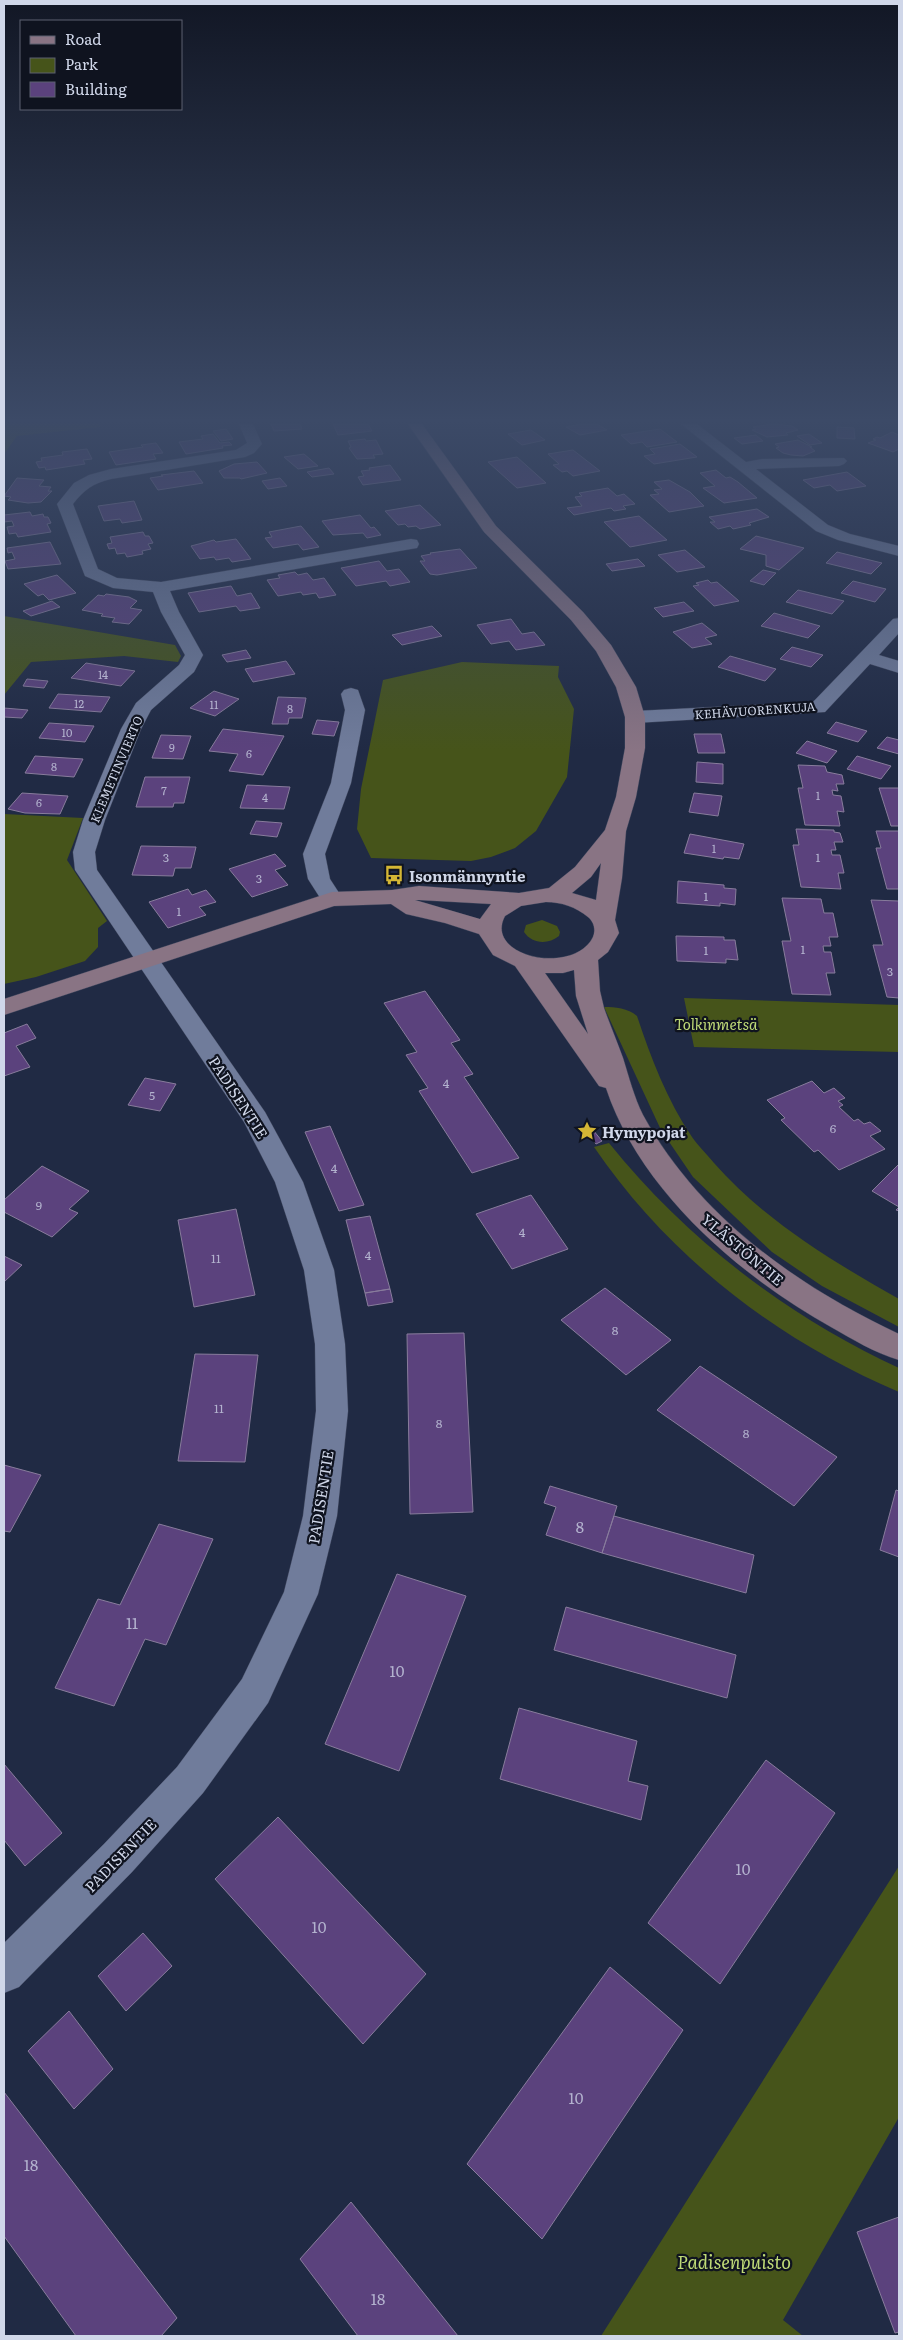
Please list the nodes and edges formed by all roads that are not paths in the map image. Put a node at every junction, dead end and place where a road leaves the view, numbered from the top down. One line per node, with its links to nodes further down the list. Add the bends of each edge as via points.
1 (76, 533): 6 (street, via 91,572 113,582)
2 (493, 533): 11 (main road, via 577,616 604,649 626,687)
3 (835, 533): 5 (street)
4 (411, 544): 6 (street)
5 (899, 551)
6 (161, 587): 20 (street, KLEMETINVIERTO, via 162,596 194,655 187,668 143,707 131,729 84,852 86,870)
7 (899, 623): 8 (street, KEHÄVUORENKUJA)
8 (868, 657): 9 (street); 11 (street, KEHÄVUORENKUJA, via 818,708)
9 (899, 667)
10 (351, 694): 15 (street, via 355,710 341,783 314,854 319,879)
11 (635, 717): 12 (main road, via 636,748)
12 (616, 831): 13 (main road, via 583,872); 17 (main road)
13 (554, 895): 16 (main road); 17 (main road, via 583,902)
14 (392, 897): 15 (main road); 16 (main road, via 419,893); 18 (main road, via 414,908)
15 (332, 899): 20 (main road)
16 (517, 899): 18 (main road, via 495,914)
17 (604, 920): 19 (main road, via 606,940)
18 (490, 930): 21 (main road, via 498,948)
19 (586, 959): 21 (main road, via 558,966); 23 (main road, YLÄSTÖNTIE, via 590,999)
20 (148, 960): 22 (main road); 25 (street, PADISENTIE, via 256,1119 289,1182 318,1270 330,1344 332,1411 320,1516 301,1594 255,1691 190,1780 118,1858)
21 (524, 962): 23 (main road, YLÄSTÖNTIE)
22 (4, 1007)
23 (626, 1105): 24 (main road, YLÄSTÖNTIE, via 690,1203 733,1244 795,1293 866,1334)
24 (899, 1348)
25 (4, 1972)

